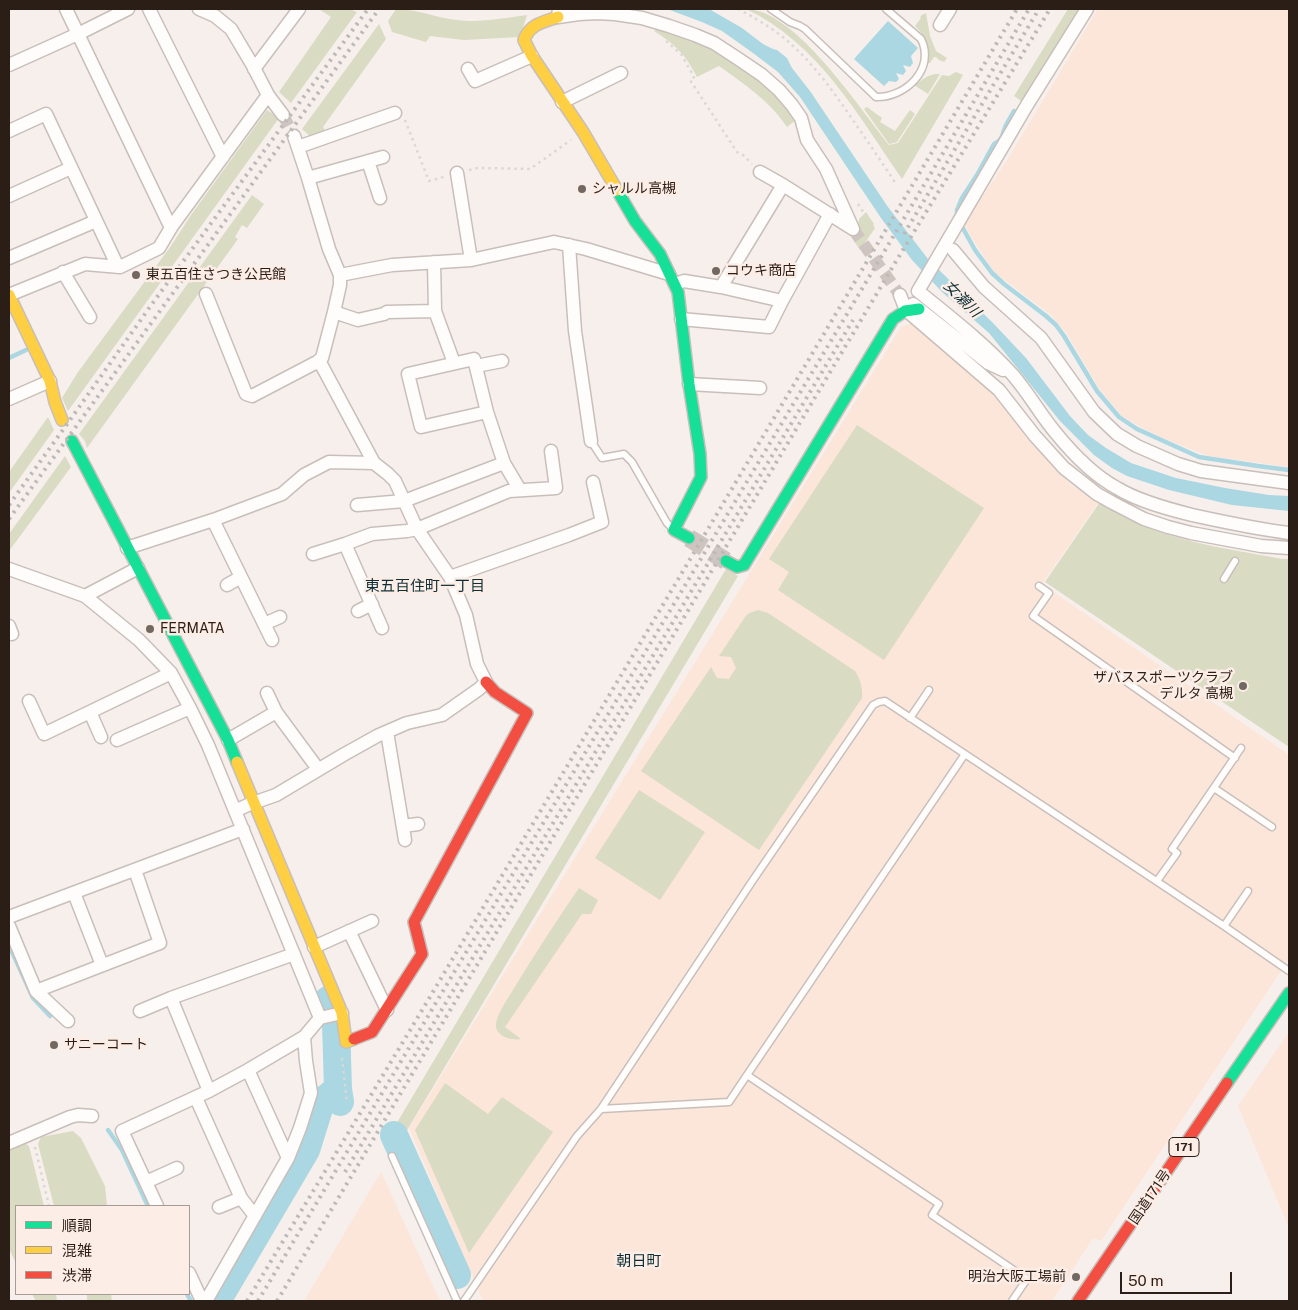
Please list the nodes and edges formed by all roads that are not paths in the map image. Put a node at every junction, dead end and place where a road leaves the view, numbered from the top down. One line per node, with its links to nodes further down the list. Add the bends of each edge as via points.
1 (66, 9): 12 (street)
2 (128, 9): 12 (street)
3 (149, 9): 23 (street)
4 (199, 9): 15 (street, via 215,16 231,29)
5 (299, 9): 15 (street)
6 (771, 9): 7 (lane, via 805,29 876,96 882,97 902,91 912,83 924,59 921,40)
7 (886, 9)
8 (950, 9): 11 (street)
9 (1087, 9): 59 (street, via 918,291 993,354)
10 (559, 12): 13 (main road, via 526,32 524,40); 33 (street, via 615,14 669,26 714,43 762,75 800,118 807,140 826,170 853,229)
11 (940, 25)
12 (78, 34): 14 (street); 35 (street)
13 (532, 56): 16 (street, via 475,81); 19 (main road)
14 (9, 65)
15 (254, 69): 18 (street)
16 (468, 69)
17 (621, 73): 19 (street)
18 (268, 95): 21 (street); 23 (street)
19 (562, 102): 44 (main road, via 635,221 660,254)
20 (395, 113): 29 (street, via 296,141)
21 (283, 115)
22 (9, 131): 26 (street, via 46,114)
23 (223, 157): 35 (street)
24 (383, 157): 25 (street)
25 (368, 161): 29 (street); 32 (street)
26 (71, 168): 31 (street); 34 (street)
27 (760, 172): 30 (street)
28 (457, 173): 39 (street)
29 (308, 178): 43 (street)
30 (782, 184): 33 (street); 45 (street)
31 (9, 196)
32 (380, 198)
33 (830, 214): 48 (street)
34 (96, 221): 38 (street); 41 (street)
35 (171, 228): 41 (street, via 159,248)
36 (569, 245): 39 (street, via 554,242); 44 (street); 67 (street, via 575,331)
37 (953, 250): 72 (street, via 984,287 1041,338 1094,412 1117,434 1143,449 1201,471)
38 (9, 258)
39 (471, 260): 40 (street)
40 (434, 262): 43 (street, via 392,265); 50 (street)
41 (118, 267): 42 (street, via 84,264)
42 (63, 272): 47 (street); 53 (street)
43 (340, 275): 51 (street)
44 (672, 279): 45 (street); 54 (main road, via 678,292)
45 (721, 287): 48 (street)
46 (206, 294): 56 (street, via 246,394 252,396)
47 (9, 295): 52 (main road)
48 (782, 301): 54 (street, via 769,327)
49 (913, 309): 59 (street); 83 (street, via 998,390 1064,468 1097,494 1144,519 1168,527 1261,546); 85 (main road, via 901,312 893,319 744,565 740,567)
50 (435, 311): 51 (street, via 388,312 358,320); 57 (street)
51 (334, 312): 56 (street, via 322,358)
52 (13, 315): 60 (main road)
53 (90, 317)
54 (681, 318): 61 (main road)
55 (502, 361): 58 (street)
56 (317, 362): 69 (street)
57 (454, 363): 58 (street, via 474,359); 64 (street, via 408,374 421,427)
58 (476, 366): 64 (street)
59 (1013, 376): 79 (street, via 1078,458 1117,488 1162,507)
60 (50, 381): 63 (street); 65 (main road)
61 (688, 384): 62 (street); 78 (main road, via 700,454 700,477)
62 (760, 388)
63 (9, 399)
64 (487, 412): 70 (street)
65 (62, 420)
66 (72, 441): 82 (main road)
67 (591, 441): 78 (lane, via 602,458 624,454 632,462)
68 (551, 451): 73 (street, via 556,488)
69 (374, 463): 74 (street, via 392,477); 76 (street, via 329,462 304,475 282,494)
70 (504, 463): 73 (street); 74 (street)
71 (593, 482): 89 (street, via 602,522)
72 (1289, 484)
73 (520, 490): 77 (street, via 509,491)
74 (404, 500): 75 (street); 77 (street)
75 (357, 504)
76 (213, 520): 82 (street); 90 (street)
77 (417, 528): 81 (street, via 372,534); 89 (street)
78 (674, 530): 80 (main road)
79 (1289, 533)
80 (689, 538)
81 (345, 544): 84 (street); 95 (street)
82 (127, 548): 87 (main road)
83 (1289, 548)
84 (313, 554)
85 (726, 561)
86 (1235, 561): 91 (lane)
87 (138, 568): 94 (street); 102 (main road)
88 (9, 569): 94 (street)
89 (450, 577): 103 (street, via 466,615 477,664)
90 (241, 578): 92 (street); 98 (street)
91 (1224, 578)
92 (227, 584)
93 (1039, 586): 117 (lane, via 1049,593 1033,616)
94 (85, 596): 101 (street, via 139,640)
95 (372, 604): 96 (street); 99 (street)
96 (358, 610)
97 (280, 617): 98 (street)
98 (264, 624): 100 (street)
99 (382, 628)
100 (272, 640)
101 (170, 674): 102 (street); 108 (street)
102 (188, 681): 107 (street); 114 (main road)
103 (486, 682): 111 (street, via 442,715); 145 (main road, via 527,713 414,922 422,954)
104 (929, 690): 110 (lane)
105 (267, 693): 109 (street)
106 (29, 701): 108 (street, via 44,734)
107 (190, 708): 113 (street); 121 (street)
108 (90, 712): 112 (street)
109 (276, 712): 114 (street); 118 (street)
110 (910, 718): 116 (lane); 154 (lane, via 885,701 873,705)
111 (387, 732): 118 (street); 125 (street)
112 (101, 737)
113 (117, 740)
114 (228, 740): 120 (main road)
115 (1241, 748): 117 (lane)
116 (965, 754): 129 (lane); 151 (lane)
117 (1235, 758): 119 (lane)
118 (318, 769): 120 (street, via 276,795)
119 (1214, 788): 126 (lane); 129 (lane, via 1172,849 1177,852)
120 (253, 803): 121 (street); 122 (main road)
121 (235, 811): 124 (street)
122 (259, 816): 124 (street); 132 (main road)
123 (418, 824): 125 (street)
124 (241, 826): 128 (street); 135 (street)
125 (403, 826): 127 (street)
126 (1272, 827)
127 (405, 840)
128 (135, 870): 131 (street); 140 (street, via 160,943)
129 (1157, 881): 137 (lane)
130 (1248, 891): 137 (lane)
131 (74, 893): 133 (street); 140 (street)
132 (290, 903): 135 (street); 139 (main road)
133 (9, 917)
134 (372, 921): 138 (street)
135 (280, 922): 139 (street)
136 (9, 926): 142 (street)
137 (1224, 926): 141 (lane)
138 (349, 931): 139 (street); 145 (street)
139 (304, 949): 144 (street); 147 (street); 147 (main road)
140 (102, 965): 142 (street)
141 (1289, 971)
142 (36, 991): 148 (street)
143 (1289, 993): 170 (main road, 国道171号 / 171)
144 (171, 998): 146 (street); 152 (street)
145 (386, 1010): 147 (main road, via 372,1032 346,1042)
146 (140, 1011)
147 (332, 1015): 149 (street)
148 (68, 1021)
149 (304, 1037): 150 (street); 158 (street, via 310,1093)
150 (248, 1070): 152 (street); 158 (street)
151 (747, 1076): 154 (lane, via 729,1102); 169 (lane, via 939,1204 932,1215 1027,1279)
152 (209, 1091): 153 (street)
153 (196, 1098): 160 (street, via 122,1131); 161 (street)
154 (601, 1109): 168 (lane, via 577,1136)
155 (92, 1116): 156 (street, via 70,1117)
156 (9, 1143)
157 (392, 1156): 167 (lane)
158 (288, 1158): 164 (street)
159 (177, 1168): 160 (street)
160 (146, 1182): 162 (street)
161 (241, 1198): 163 (street); 164 (street)
162 (157, 1205)
163 (219, 1207)
164 (255, 1216): 166 (street)
165 (190, 1275): 166 (street)
166 (204, 1301)
167 (457, 1301)
168 (464, 1301)
169 (1012, 1301)
170 (1078, 1301)

